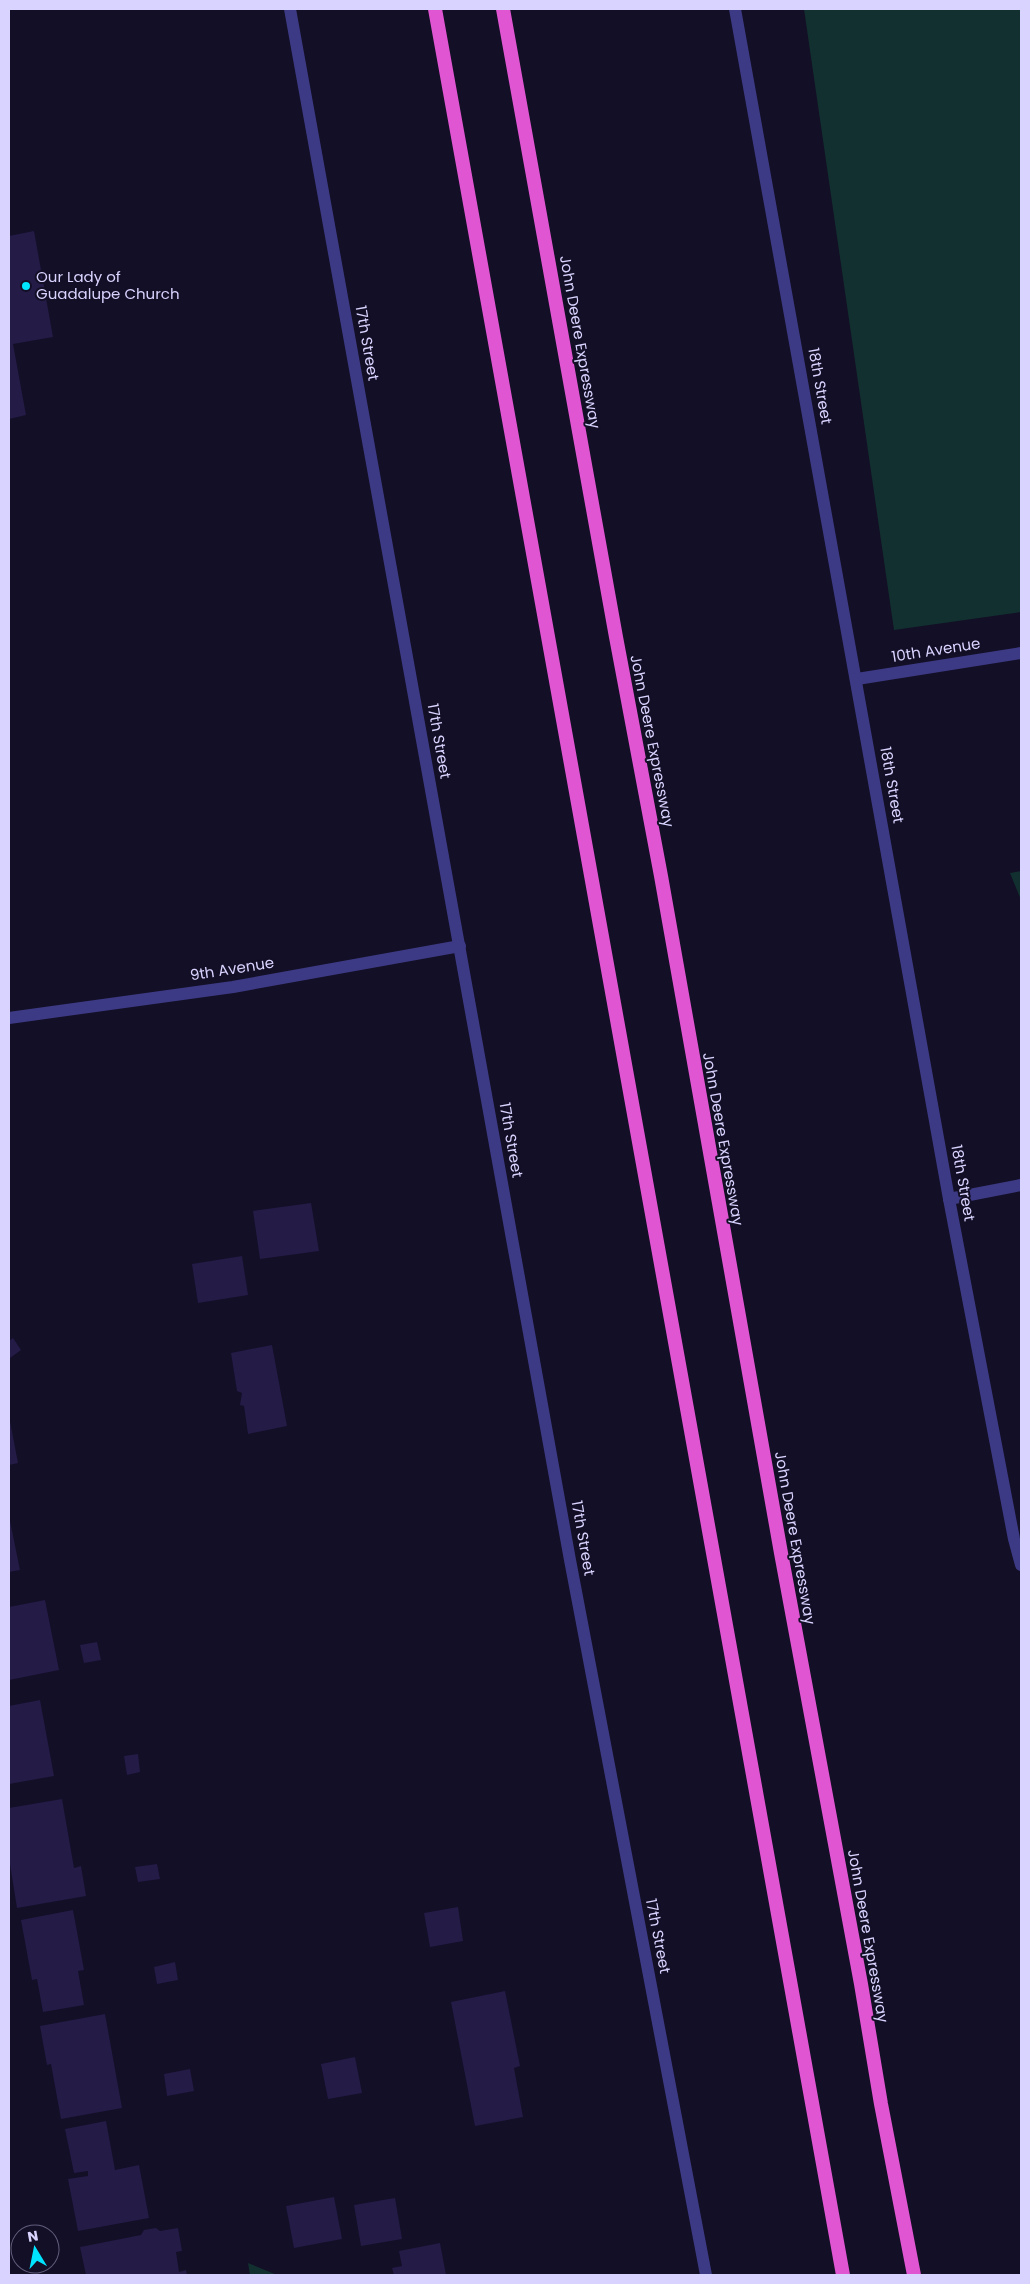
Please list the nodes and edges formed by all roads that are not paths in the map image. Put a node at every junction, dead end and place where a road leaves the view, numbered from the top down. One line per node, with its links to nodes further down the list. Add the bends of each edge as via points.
1 (290, 9): 7 (street, 17th Street)
2 (435, 9): 13 (highway)
3 (503, 9): 14 (highway, John Deere Expressway)
4 (735, 9): 6 (street, 18th Street)
5 (1021, 653): 6 (street, 10th Avenue)
6 (857, 679): 10 (street, 18th Street)
7 (460, 946): 8 (street, 9th Avenue, via 233,987); 12 (street, 17th Street, via 570,1560)
8 (9, 1018)
9 (1021, 1185): 10 (street)
10 (949, 1199): 11 (street, 18th Street)
11 (1021, 1565)
12 (706, 2275)
13 (843, 2275)
14 (914, 2275)

